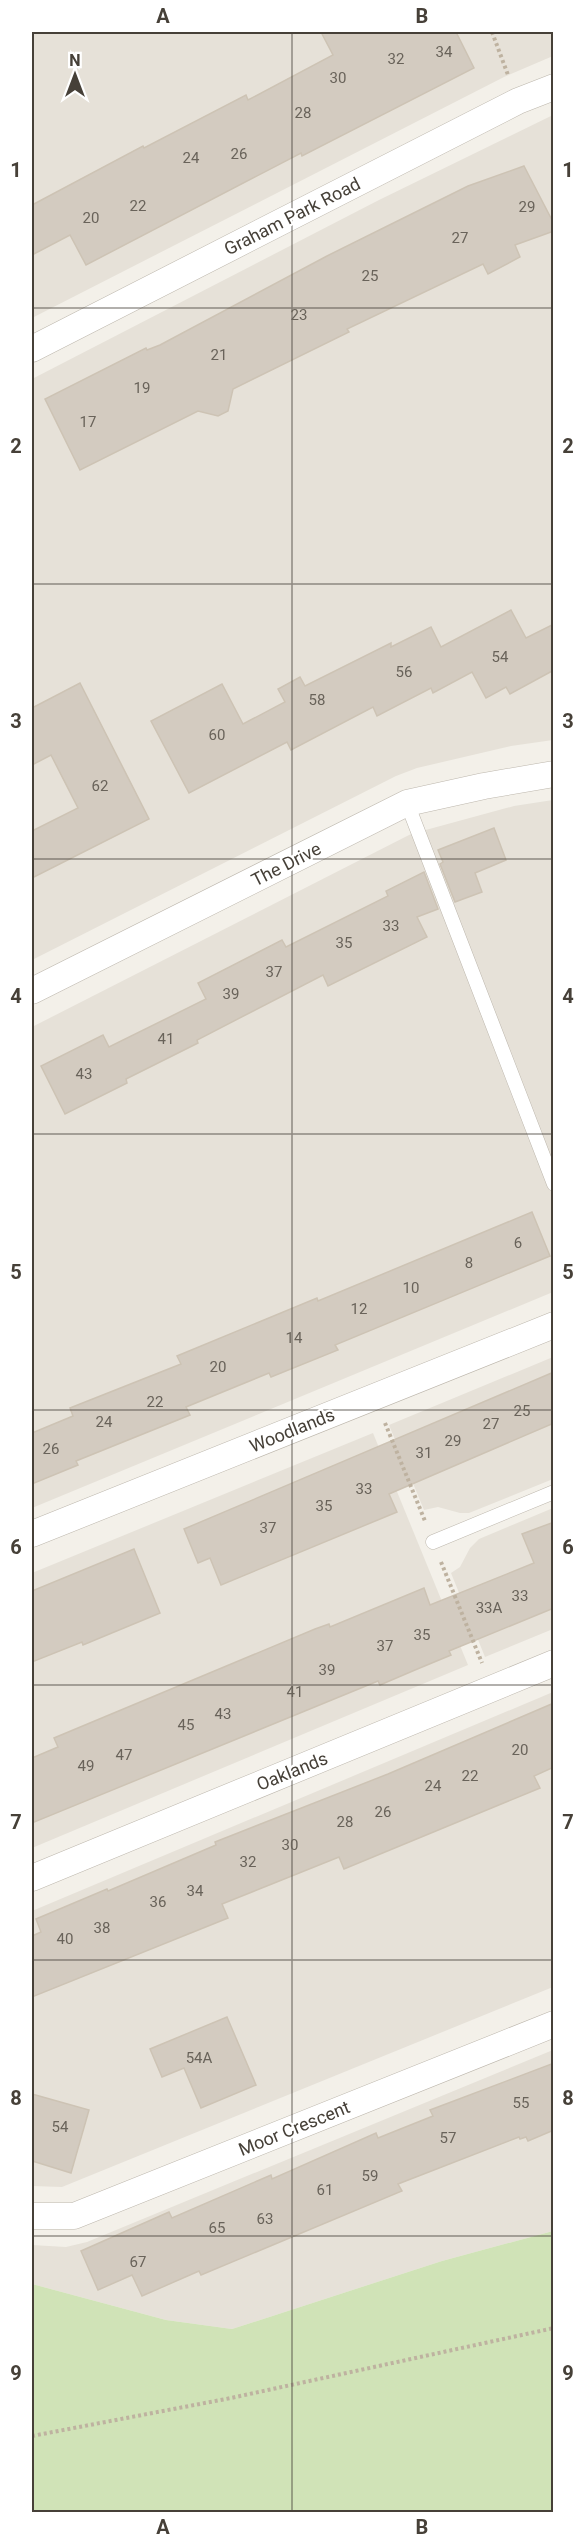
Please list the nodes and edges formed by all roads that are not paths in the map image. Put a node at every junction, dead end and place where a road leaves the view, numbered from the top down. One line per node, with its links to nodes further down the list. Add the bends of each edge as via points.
1 (554, 87): 2 (street, Graham Park Road, via 518,101)
2 (32, 349)
3 (554, 774): 4 (street, The Drive)
4 (407, 803): 5 (street, The Drive); 6 (lane)
5 (32, 992)
6 (554, 1184)
7 (554, 1325): 9 (street, Woodlands)
8 (554, 1492): 10 (lane)
9 (32, 1534)
10 (433, 1542)
11 (554, 1663): 12 (street, Oaklands)
12 (32, 1878)
13 (554, 2024): 14 (street, Moor Crescent, via 74,2216)
14 (32, 2216)

